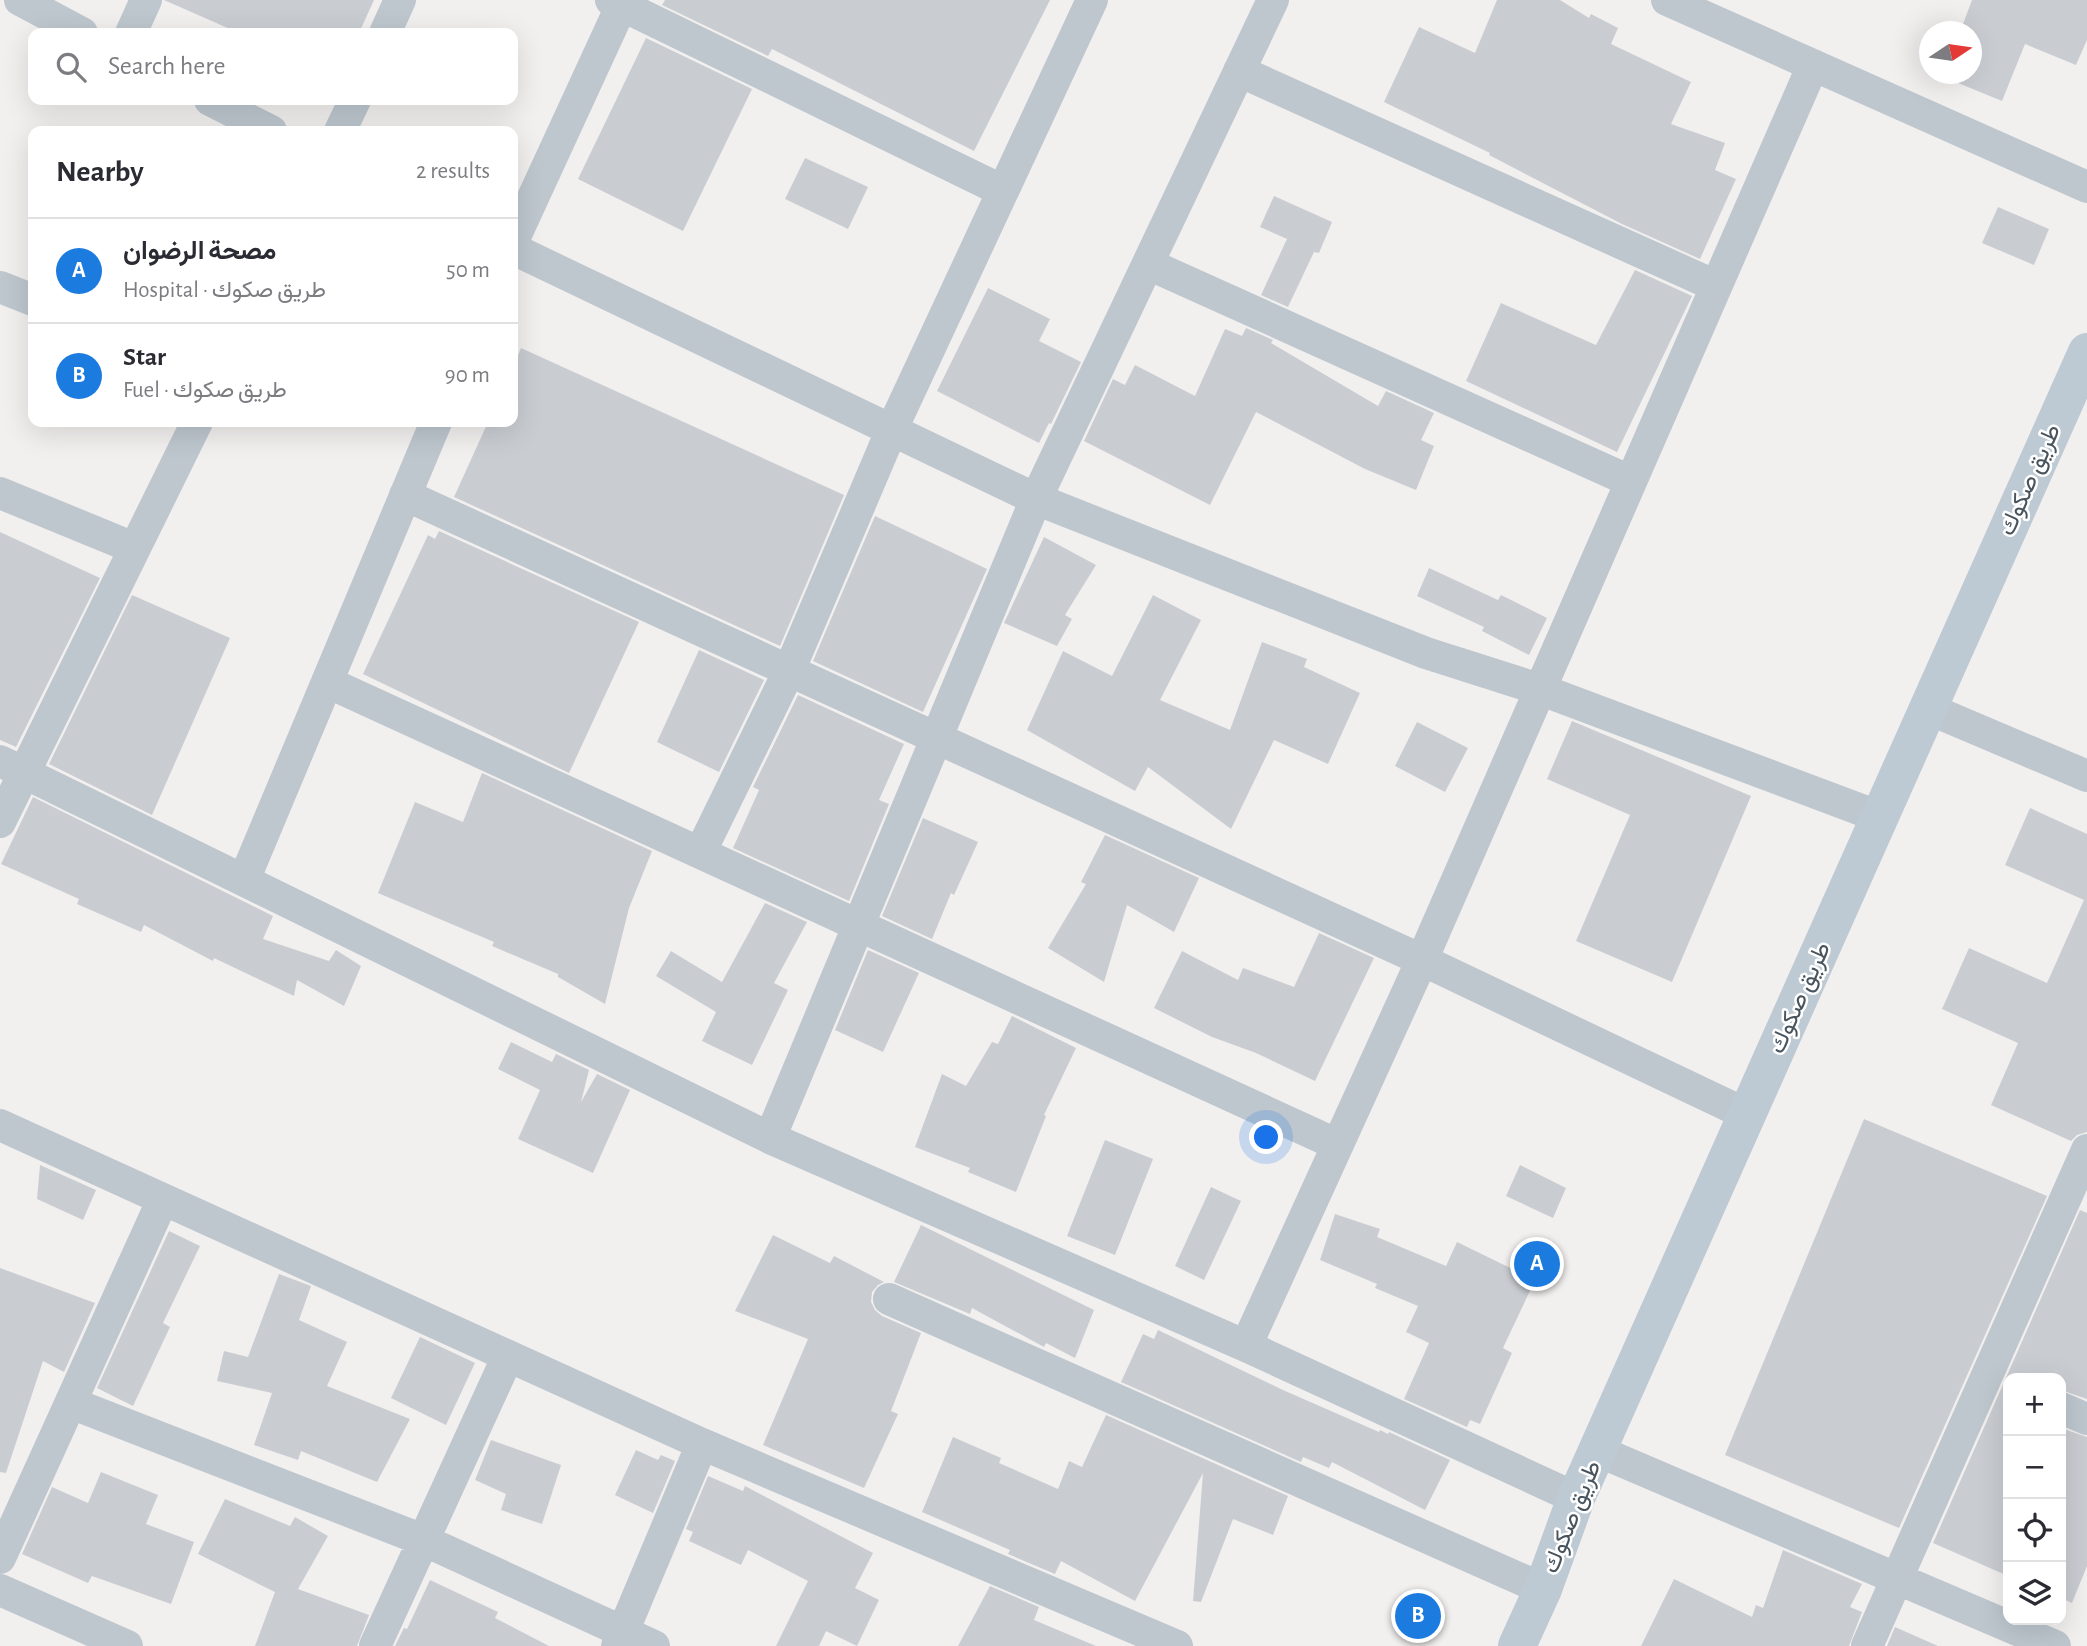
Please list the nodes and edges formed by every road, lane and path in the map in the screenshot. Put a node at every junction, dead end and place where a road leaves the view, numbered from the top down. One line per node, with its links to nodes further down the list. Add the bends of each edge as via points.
1 (20, 0): 9 (street)
2 (146, 0): 10 (street)
3 (400, 0): 11 (street)
4 (1092, 0): 19 (street)
5 (1273, 0): 13 (street)
6 (1667, 0): 8 (street)
7 (619, 2): 19 (street); 20 (street)
8 (1698, 6): 12 (street)
9 (73, 28)
10 (133, 28)
11 (387, 28)
12 (1813, 65): 18 (street); 23 (street)
13 (1239, 71): 22 (street); 23 (street)
14 (219, 105): 16 (street)
15 (353, 105): 17 (street)
16 (261, 126)
17 (342, 126)
18 (2087, 187)
19 (1003, 191): 29 (street)
20 (518, 230)
21 (518, 251): 29 (street)
22 (1148, 264): 30 (street); 33 (street)
23 (1716, 286): 30 (street)
24 (0, 287): 25 (street)
25 (28, 298)
26 (2087, 352): 38 (street, طريق صكوك)
27 (194, 427): 34 (street)
28 (434, 427): 32 (street)
29 (892, 429): 33 (street); 35 (street)
30 (1630, 481): 37 (street)
31 (0, 493): 34 (street)
32 (405, 495): 35 (street); 36 (street)
33 (1036, 499): 37 (street, via 1426,653); 39 (street)
34 (134, 548): 40 (street)
35 (789, 671): 39 (street); 44 (street)
36 (327, 682): 44 (street); 45 (street)
37 (1539, 689): 42 (street); 47 (street)
38 (1929, 709): 41 (street); 42 (street, طريق صكوك)
39 (937, 738): 46 (street); 47 (street)
40 (11, 766): 43 (street); 45 (street)
41 (2087, 776)
42 (1880, 817): 48 (street, طريق صكوك)
43 (0, 822)
44 (699, 853): 46 (street)
45 (244, 880): 50 (street)
46 (859, 925): 50 (street); 51 (street)
47 (1422, 960): 48 (street); 51 (street)
48 (1748, 1115): 62 (street, طريق صكوك)
49 (0, 1125): 53 (street)
50 (770, 1138): 55 (street)
51 (1336, 1144): 55 (street)
52 (2086, 1153): 57 (street)
53 (163, 1199): 56 (street); 58 (street)
54 (889, 1299): 67 (street)
55 (1246, 1346): 63 (street)
56 (508, 1356): 61 (street); 64 (street)
57 (1996, 1382): 66 (street)
58 (71, 1404): 64 (street); 65 (street)
59 (2066, 1410): 60 (street)
60 (2087, 1419)
61 (702, 1444): 69 (street); 70 (street)
62 (1598, 1451): 63 (street, طريق صكوك); 66 (street)
63 (1576, 1499): 67 (street, طريق صكوك)
64 (423, 1540): 69 (street); 72 (street)
65 (0, 1558)
66 (1897, 1579): 75 (street); 76 (street)
67 (1543, 1589): 74 (street, طريق صكوك)
68 (0, 1590): 71 (street)
69 (620, 1639): 73 (street)
70 (1173, 1645)
71 (127, 1646)
72 (374, 1646)
73 (654, 1646)
74 (1517, 1646)
75 (1867, 1646)
76 (2055, 1646)

